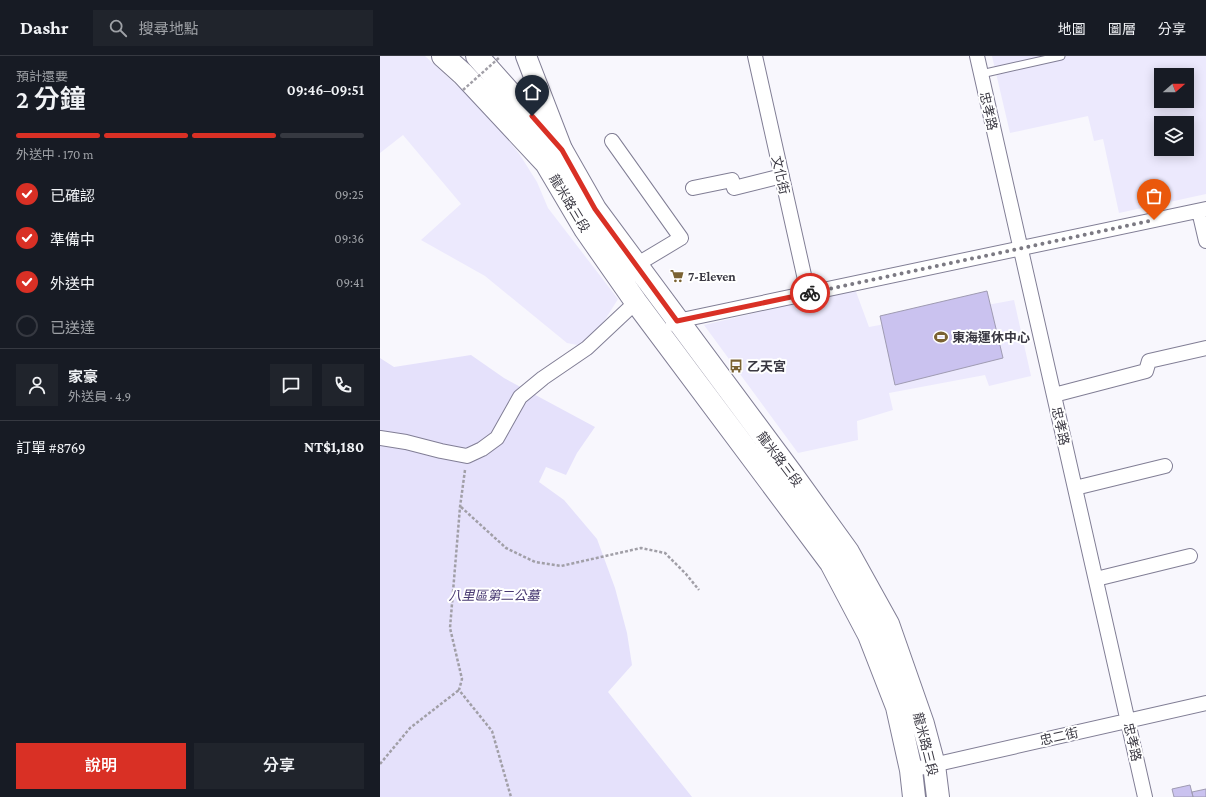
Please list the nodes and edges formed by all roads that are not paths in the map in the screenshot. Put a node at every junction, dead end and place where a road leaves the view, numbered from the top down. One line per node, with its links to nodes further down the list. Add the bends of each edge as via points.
1 (443, 56): 9 (main road)
2 (477, 56): 9 (main road)
3 (526, 56): 9 (main road)
4 (755, 56): 10 (street, 文化街)
5 (977, 56): 7 (street, 忠孝路)
6 (1061, 56): 7 (lane)
7 (981, 74): 14 (street, 忠孝路)
8 (612, 142): 15 (street, via 681,238)
9 (554, 157): 15 (main road, 龍米路三段); 17 (main road, 龍米路三段, via 585,229)
10 (782, 176): 11 (street, via 734,188 732,180); 16 (street, 文化街)
11 (693, 188)
12 (1202, 210): 13 (street); 14 (street)
13 (1206, 241)
14 (1021, 248): 16 (street); 20 (street, 忠孝路)
15 (636, 265): 18 (main road, 龍米路三段)
16 (808, 293): 18 (street)
17 (636, 302): 18 (main road, 龍米路三段); 21 (street, via 587,348 520,397 497,438 482,449 467,456)
18 (668, 327): 28 (main road, 龍米路三段, via 791,473 848,552 888,624 923,724); 29 (main road, 龍米路三段, via 831,563 869,634 897,707)
19 (1206, 348): 20 (street, via 1149,361 1146,371)
20 (1054, 395): 23 (street, 忠孝路)
21 (380, 438)
22 (1165, 466): 23 (street)
23 (1076, 488): 25 (street, 忠孝路)
24 (1190, 556): 25 (street)
25 (1096, 579): 27 (street, 忠孝路)
26 (1206, 703): 27 (street, 忠二街)
27 (1128, 721): 28 (street, 忠二街); 32 (street, 忠孝路)
28 (934, 765): 29 (street, 忠二街); 31 (main road, 龍米路三段)
29 (911, 770): 30 (main road, 龍米路三段)
30 (914, 797)
31 (938, 797)
32 (1145, 797)

